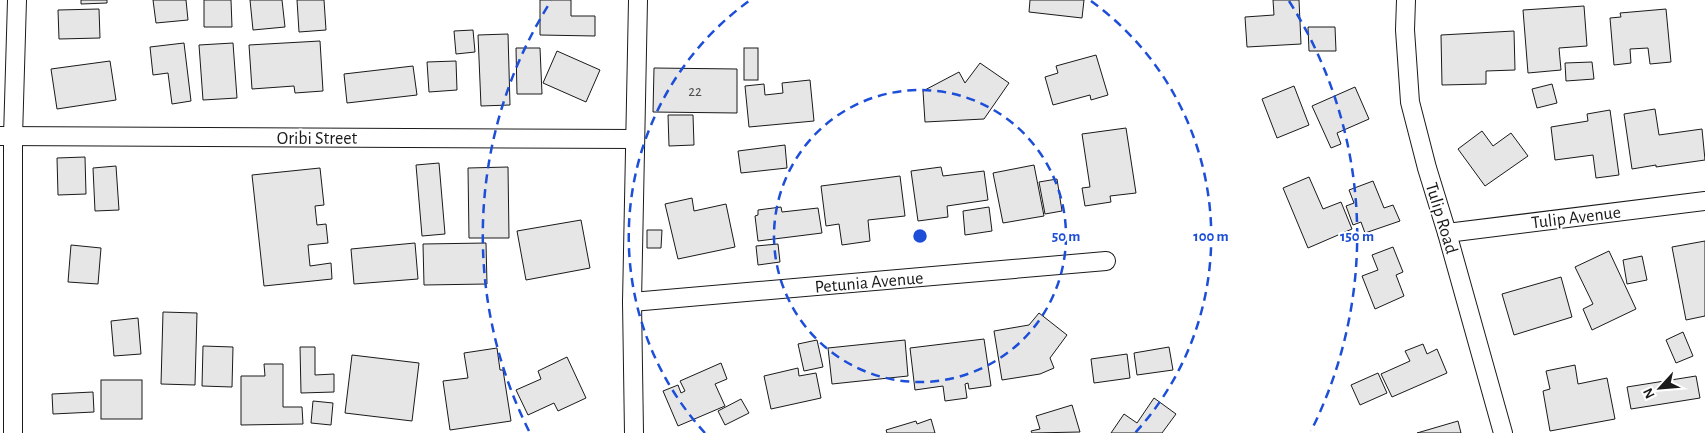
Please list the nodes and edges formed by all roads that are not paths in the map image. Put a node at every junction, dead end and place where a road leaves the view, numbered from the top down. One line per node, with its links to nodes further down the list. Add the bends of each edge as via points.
1 (16, 0): 4 (street)
2 (638, 0): 5 (street)
3 (1406, 0): 7 (street, Tulip Road, via 1410,102)
4 (7, 137): 5 (street, Oribi Street); 10 (street)
5 (635, 139): 9 (street)
6 (1705, 201): 7 (street, Tulip Avenue)
7 (1447, 233): 12 (street, Tulip Road)
8 (1106, 261): 9 (street, Petunia Avenue)
9 (632, 302): 11 (street)
10 (13, 433)
11 (634, 433)
12 (1503, 433)

